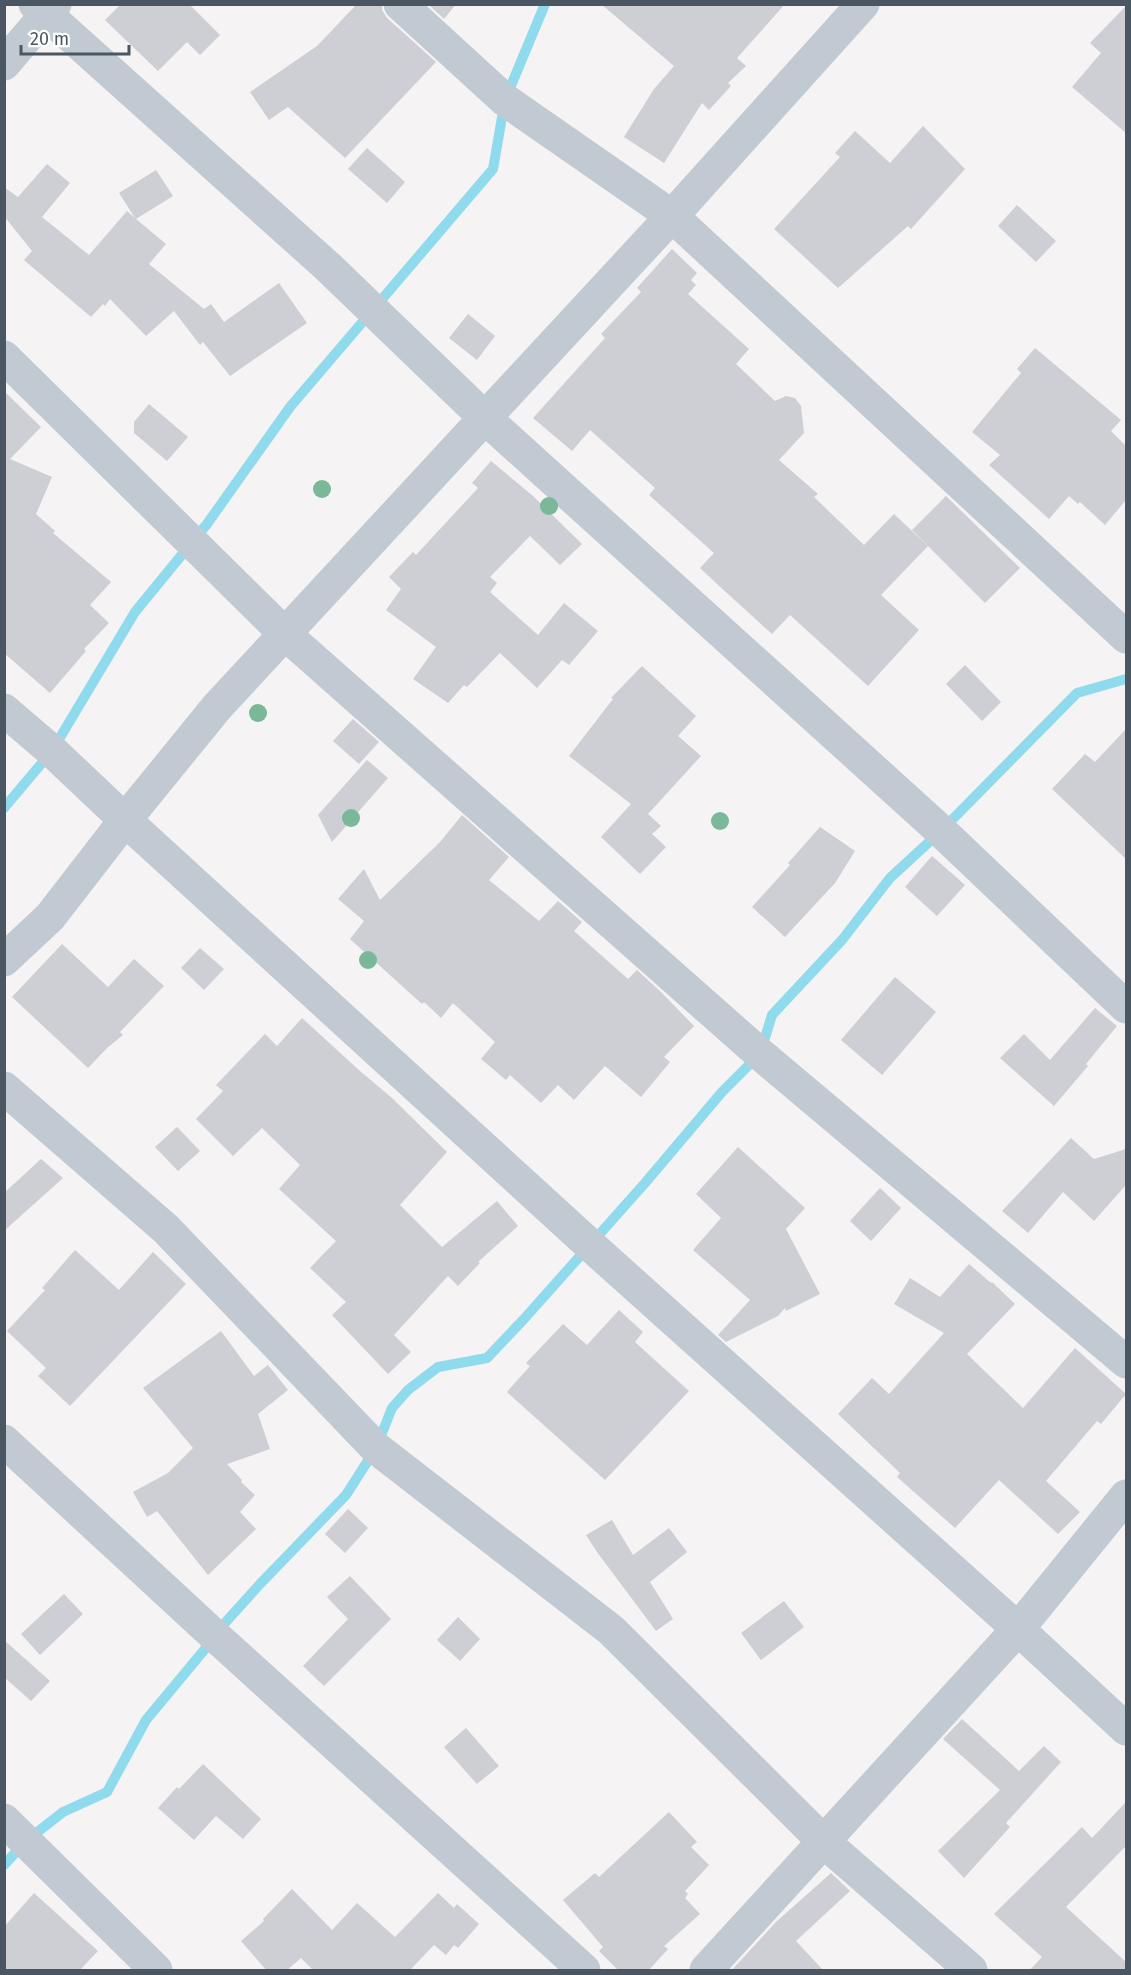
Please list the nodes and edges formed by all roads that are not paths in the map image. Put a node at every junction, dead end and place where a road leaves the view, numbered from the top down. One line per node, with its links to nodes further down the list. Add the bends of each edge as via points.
1 (400, 4): 5 (street, via 505,100)
2 (864, 4): 5 (street)
3 (45, 8): 4 (street); 7 (street, via 327,266)
4 (4, 64)
5 (672, 216): 7 (street); 9 (street)
6 (4, 357): 8 (street)
7 (485, 418): 8 (street); 13 (street, via 941,831)
8 (285, 634): 11 (street, via 217,707); 15 (street, via 760,1054)
9 (1126, 637)
10 (4, 710): 11 (street)
11 (125, 820): 12 (street, via 50,917); 18 (street)
12 (4, 960)
13 (1126, 1007)
14 (4, 1088): 21 (street, via 166,1229 376,1448 611,1630)
15 (1126, 1362)
16 (4, 1441): 23 (street)
17 (1126, 1496): 18 (street)
18 (1018, 1629): 19 (street); 21 (street)
19 (1126, 1729)
20 (4, 1820): 22 (street)
21 (824, 1842): 24 (street); 25 (street)
22 (156, 1971)
23 (584, 1971)
24 (706, 1971)
25 (971, 1971)

